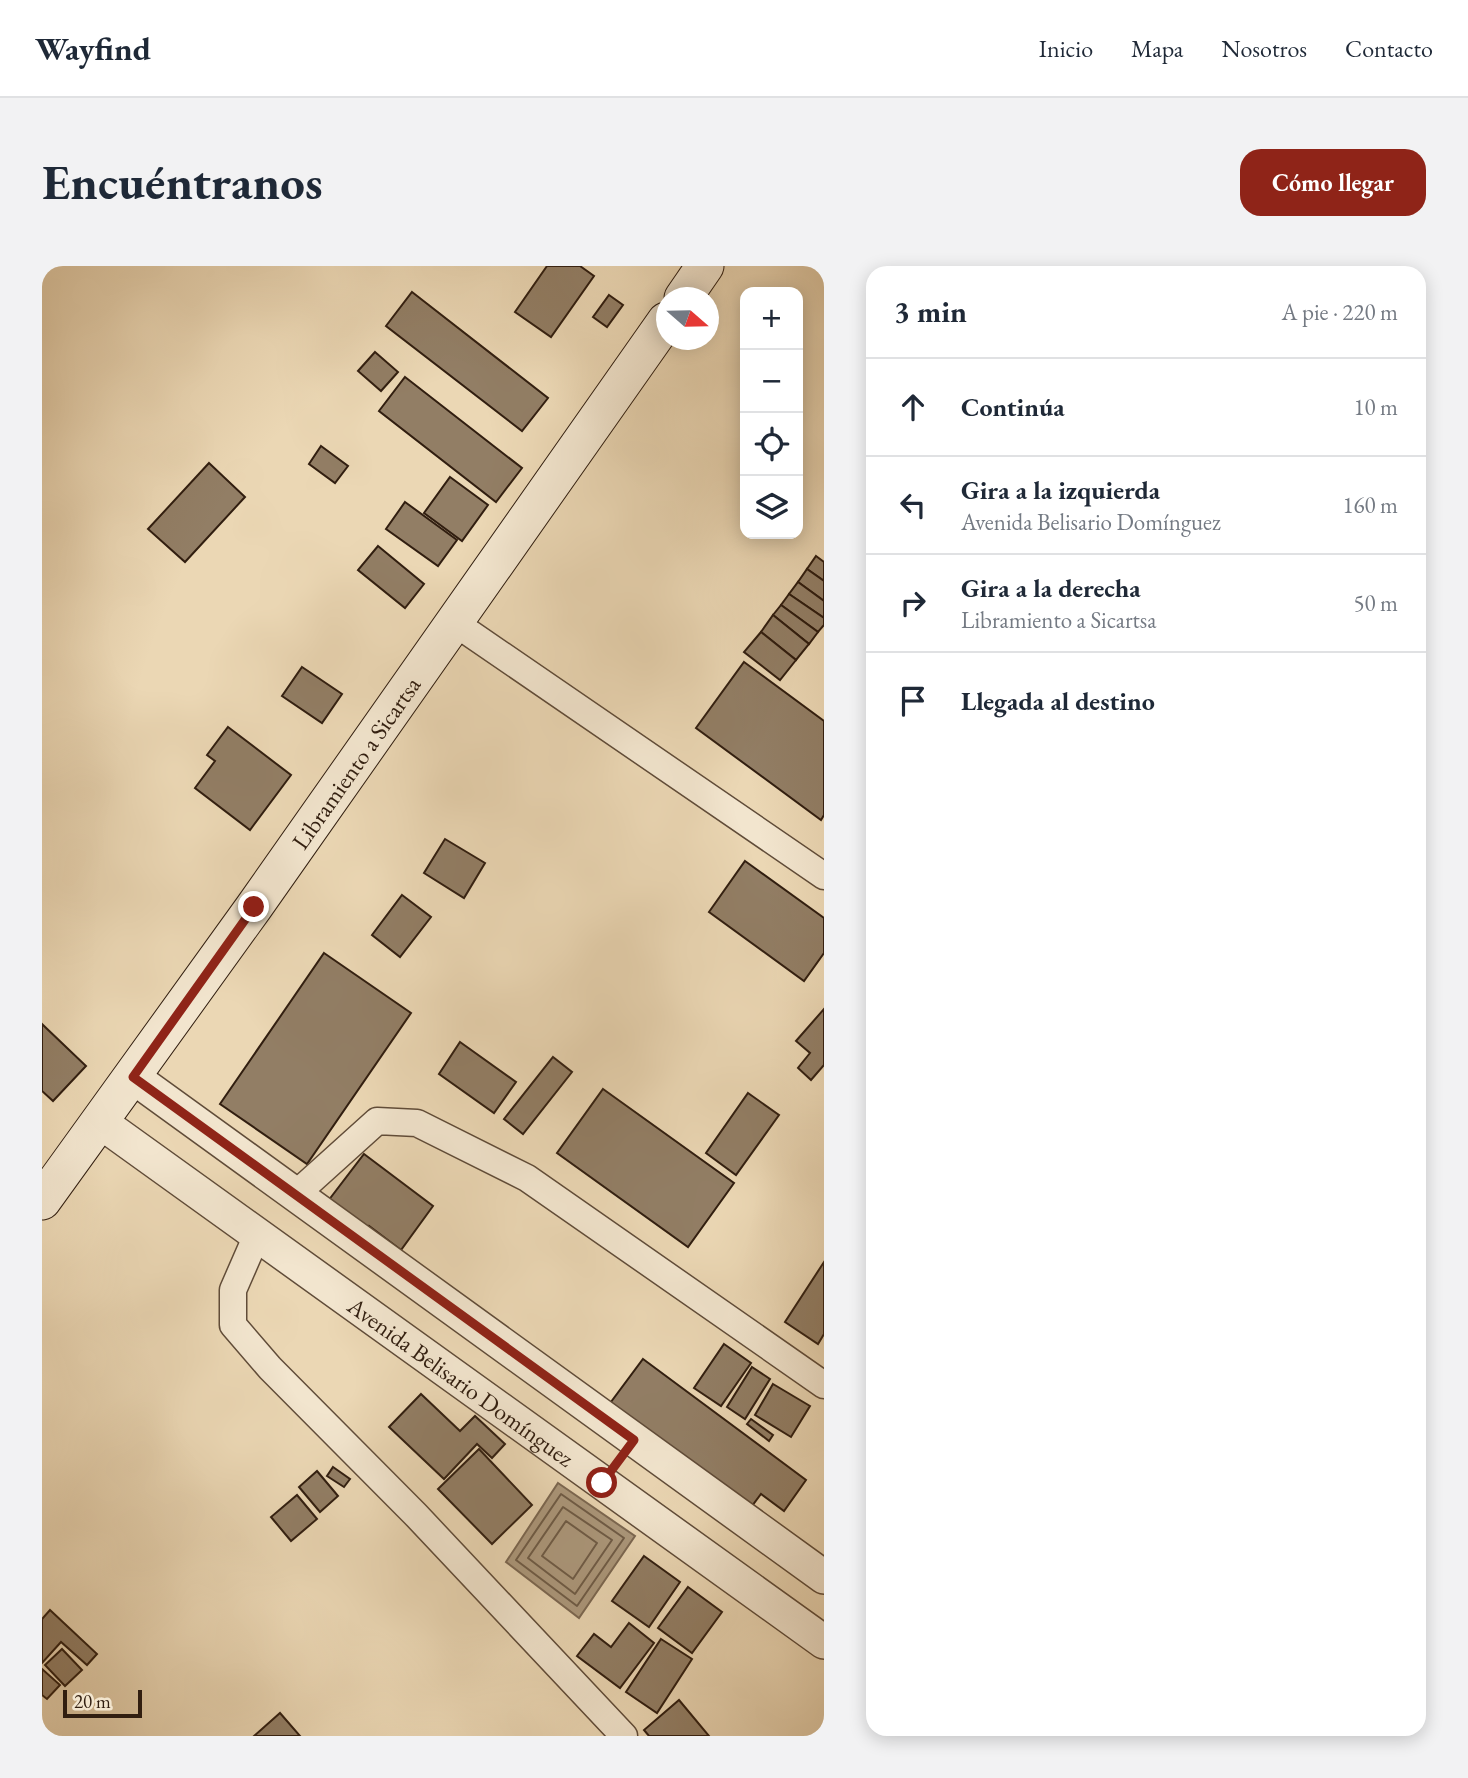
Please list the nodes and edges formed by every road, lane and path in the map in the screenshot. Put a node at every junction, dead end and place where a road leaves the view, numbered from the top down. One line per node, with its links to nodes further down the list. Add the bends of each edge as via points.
1 (705, 266): 2 (main road)
2 (691, 287)
3 (656, 337): 4 (main road, Libramiento a Sicartsa)
4 (455, 623): 5 (street); 6 (main road, Libramiento a Sicartsa)
5 (824, 877)
6 (133, 1077): 7 (main road, Libramiento a Sicartsa); 8 (street)
7 (99, 1121): 9 (main road, Libramiento a Sicartsa); 10 (street, Avenida Belisario Domínguez)
8 (296, 1194): 11 (street, via 377,1121 417,1124 527,1178); 12 (street)
9 (42, 1201)
10 (257, 1235): 13 (street, Avenida Belisario Domínguez); 16 (street, via 233,1290 233,1325)
11 (824, 1385)
12 (634, 1440): 13 (street); 14 (street)
13 (602, 1483): 15 (street, Avenida Belisario Domínguez)
14 (824, 1577)
15 (824, 1642)
16 (624, 1736)

